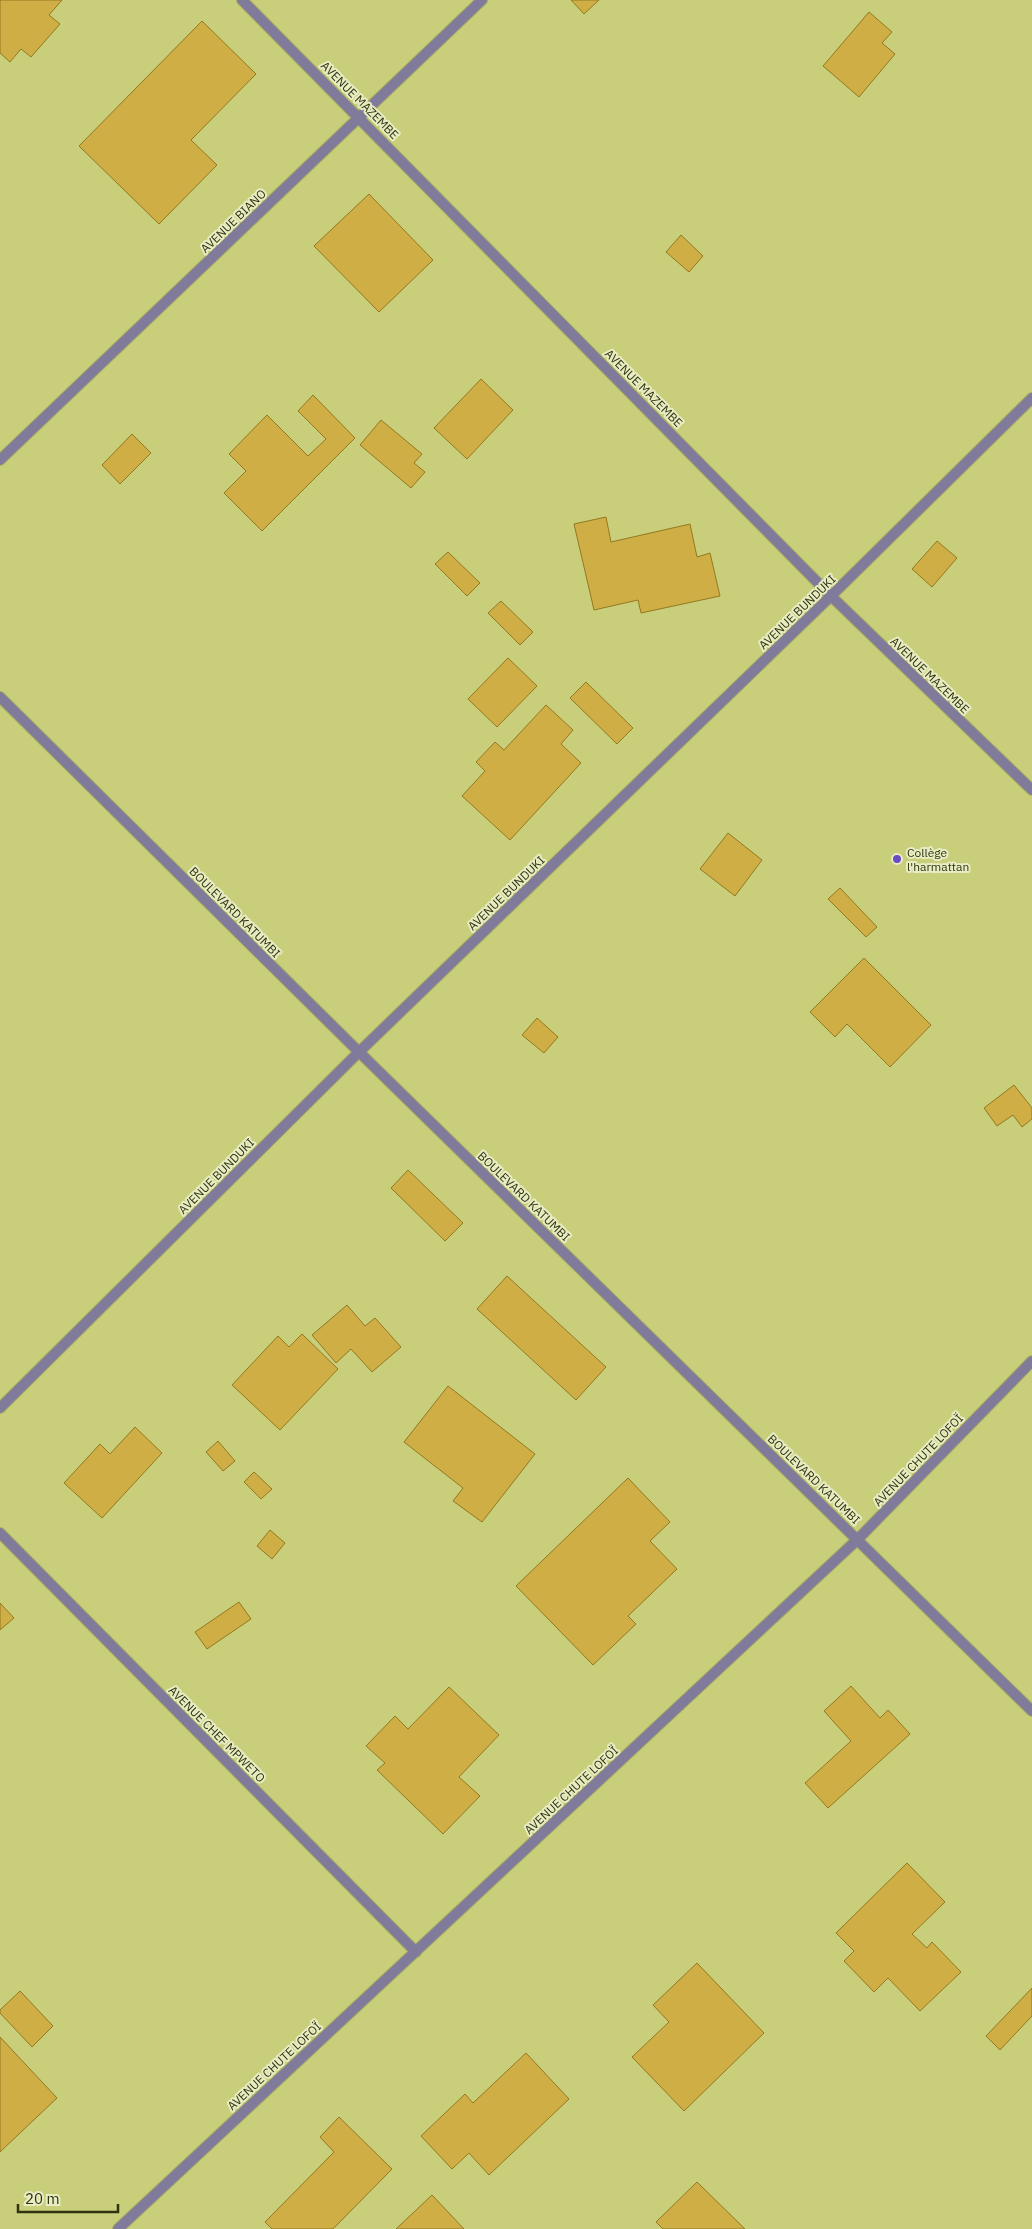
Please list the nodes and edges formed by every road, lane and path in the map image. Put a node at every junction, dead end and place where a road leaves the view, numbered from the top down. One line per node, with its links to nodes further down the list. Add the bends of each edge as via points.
1 (242, 0): 3 (street, AVENUE MAZEMBE)
2 (482, 0): 3 (street, AVENUE BIANO)
3 (360, 118): 5 (street, AVENUE BIANO); 6 (street, AVENUE MAZEMBE)
4 (1032, 398): 6 (street, AVENUE BUNDUKI)
5 (0, 460)
6 (831, 596): 8 (street, AVENUE MAZEMBE); 9 (street, AVENUE BUNDUKI)
7 (0, 696): 9 (street, BOULEVARD KATUMBI)
8 (1032, 790)
9 (359, 1052): 11 (street, AVENUE BUNDUKI); 13 (street, BOULEVARD KATUMBI)
10 (1032, 1362): 13 (street, AVENUE CHUTE LOFOÏ)
11 (0, 1408)
12 (0, 1533): 15 (street, AVENUE CHEF MPWETO)
13 (858, 1539): 14 (street, BOULEVARD KATUMBI); 15 (street, AVENUE CHUTE LOFOÏ)
14 (1032, 1711)
15 (416, 1952): 16 (street, AVENUE CHUTE LOFOÏ)
16 (118, 2229)

